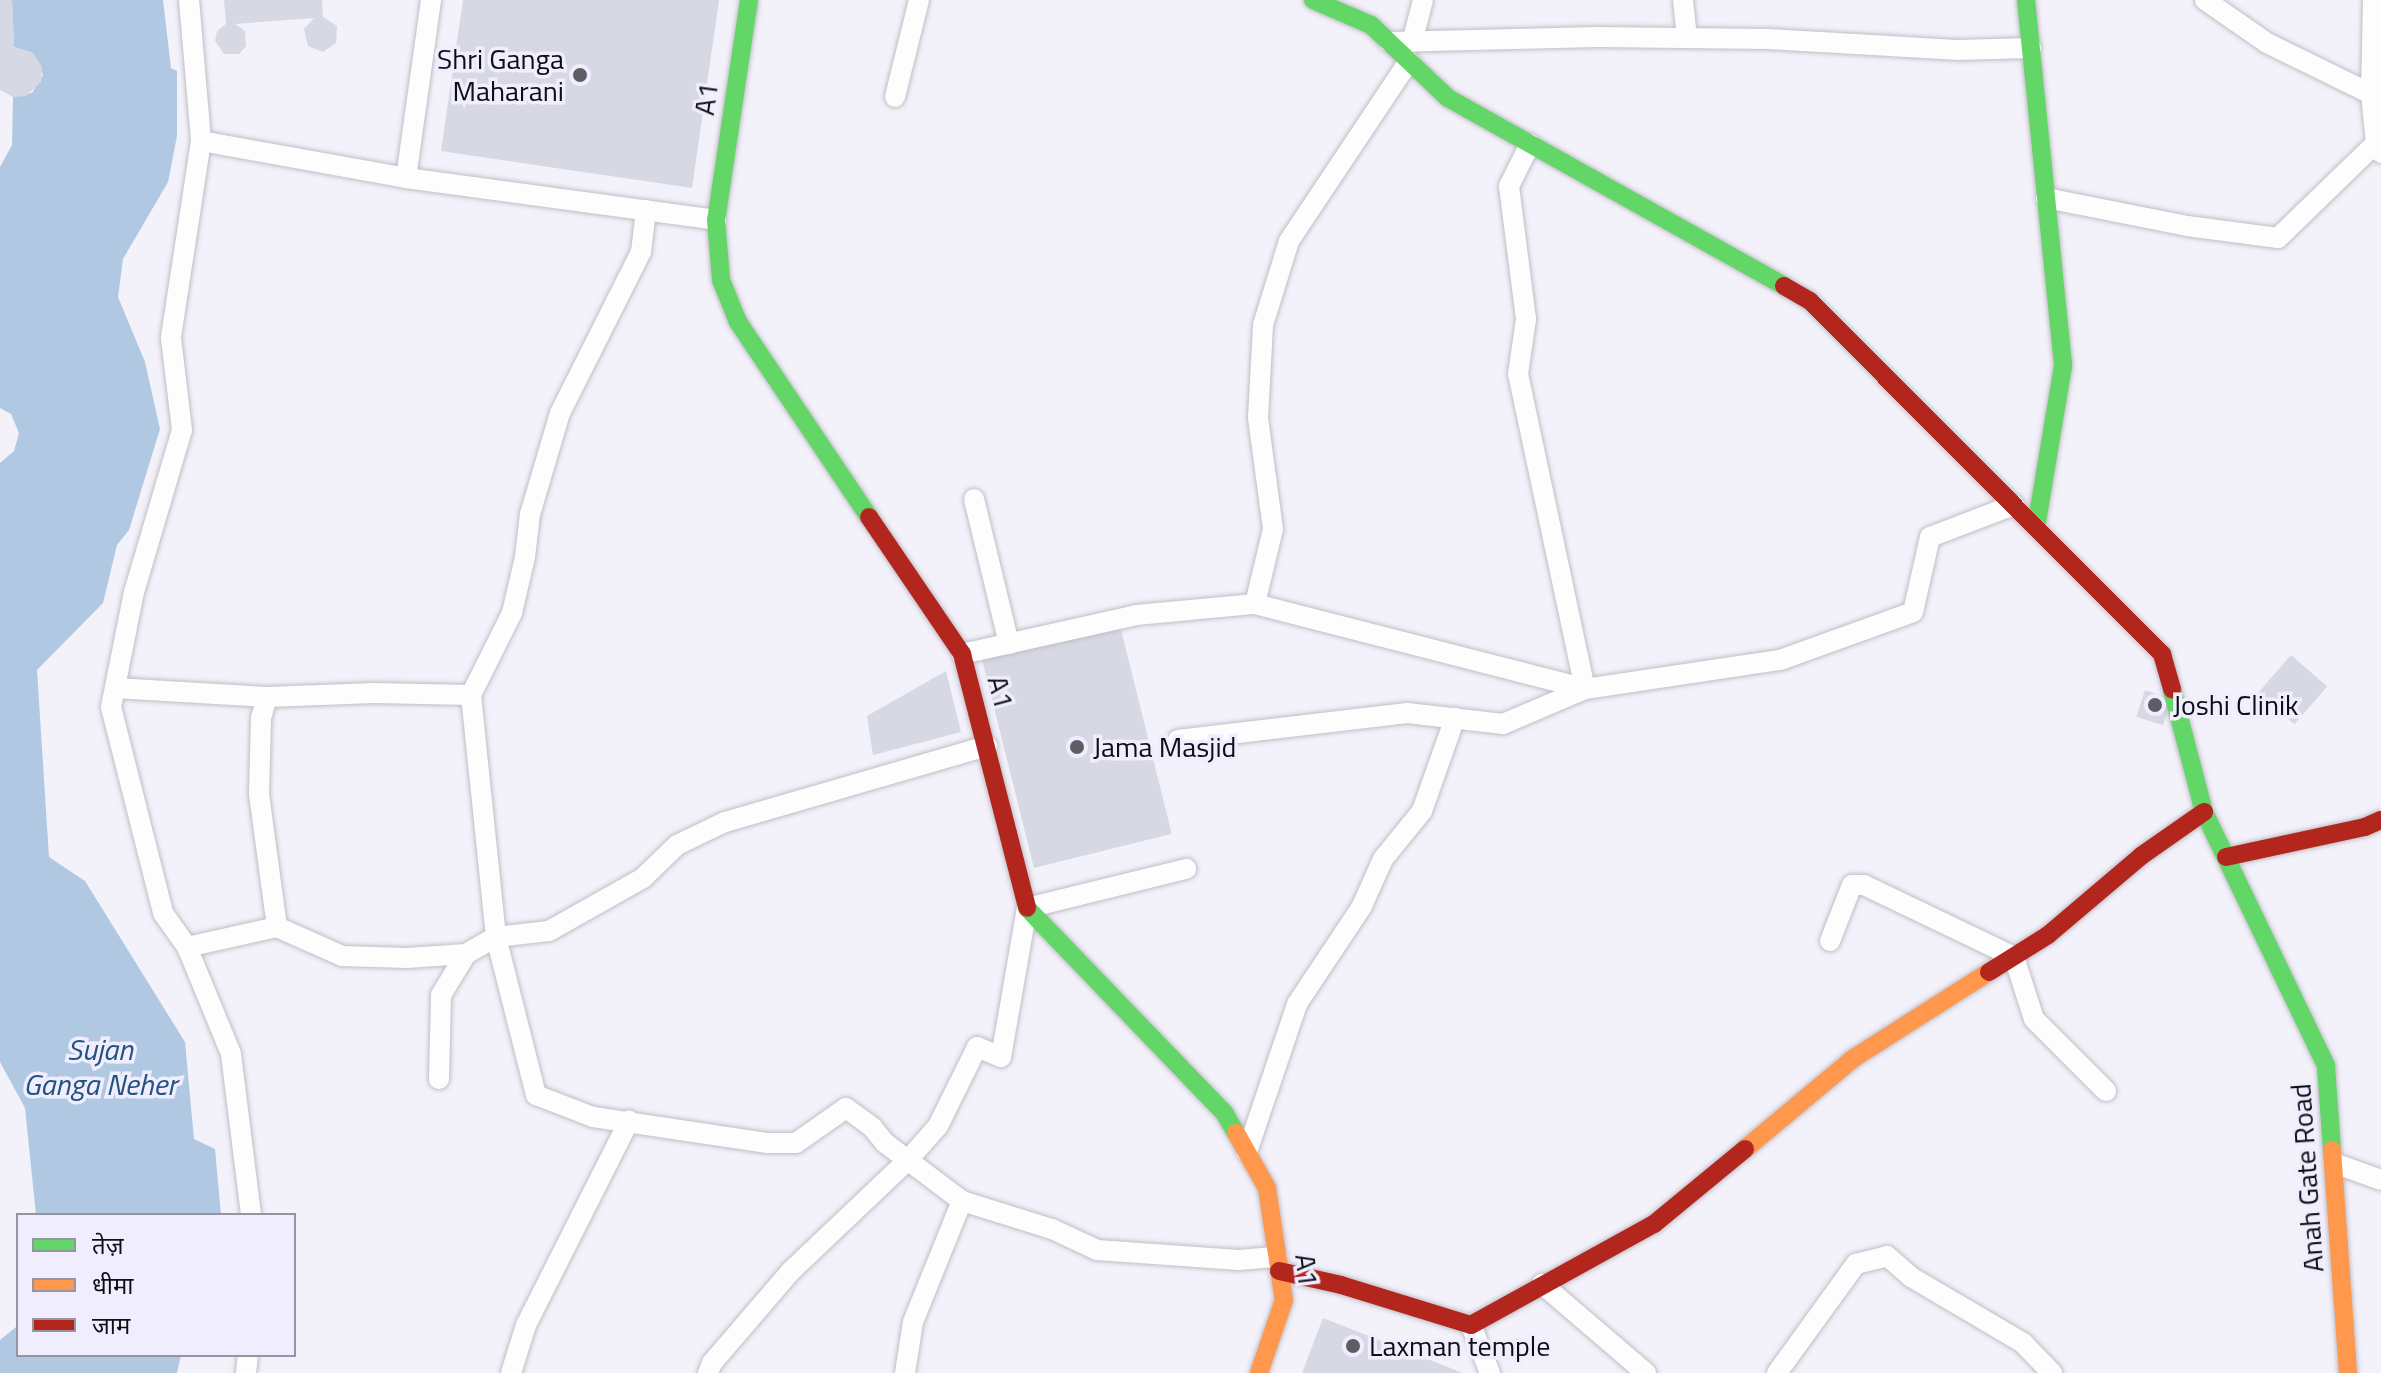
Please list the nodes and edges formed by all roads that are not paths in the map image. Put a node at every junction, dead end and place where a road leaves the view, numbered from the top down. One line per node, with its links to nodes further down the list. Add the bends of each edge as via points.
1 (189, 0): 17 (street)
2 (431, 0): 20 (street)
3 (749, 0): 23 (street, A1)
4 (919, 0): 16 (street)
5 (1313, 0): 12 (street, via 1371,25)
6 (1423, 0): 14 (street)
7 (1683, 0): 11 (street)
8 (2026, 0): 13 (street)
9 (2205, 0): 15 (street, via 2267,43)
10 (2373, 0): 15 (street)
11 (1687, 38): 13 (street, via 1957,50); 14 (street)
12 (1389, 42): 14 (street)
13 (2031, 48): 21 (street)
14 (1410, 51): 18 (street, Anah Gate Road, via 1448,98); 27 (street, via 1289,241 1263,325 1258,418 1273,529)
15 (2371, 94): 19 (street)
16 (895, 97)
17 (201, 141): 20 (street); 30 (street, via 171,338 182,430 134,592)
18 (1530, 144): 25 (street, Anah Gate Road, via 1810,301); 31 (street, via 1509,186 1526,319 1518,374)
19 (2379, 146): 21 (street, via 2278,238)
20 (406, 178): 22 (street)
21 (2046, 198): 26 (street, via 2063,366)
22 (646, 210): 23 (street); 32 (street, via 641,252 560,413 530,514 512,613)
23 (716, 220): 29 (street, A1, via 721,280 738,322)
24 (974, 499): 28 (street)
25 (2014, 505): 26 (street, Anah Gate Road); 31 (street, via 1930,537 1913,612 1780,660)
26 (2036, 527): 37 (street, Anah Gate Road, via 2162,654)
27 (1255, 604): 28 (street, via 1136,615); 31 (street)
28 (1009, 644): 29 (street)
29 (962, 654): 36 (street, A1)
30 (115, 688): 33 (street); 45 (street, via 111,707 163,913)
31 (1585, 689): 34 (street, via 1503,724)
32 (471, 695): 33 (street); 43 (street)
33 (267, 697): 42 (street, via 261,718 259,794)
34 (1455, 718): 35 (street, via 1407,713); 51 (street, via 1422,811 1383,859 1362,906 1297,1004)
35 (1178, 740)
36 (987, 746): 41 (street, A1); 43 (street, via 725,822 677,845 643,878 549,931)
37 (2204, 812): 39 (street, Anah Gate Road); 47 (street)
38 (2381, 820): 39 (street)
39 (2226, 857): 53 (street, Anah Gate Road, via 2326,1066)
40 (1186, 869): 41 (street)
41 (1027, 908): 51 (street, A1, via 1225,1114); 52 (street, via 1001,1057 977,1047 938,1126)
42 (277, 927): 45 (street); 46 (street, via 342,956)
43 (496, 937): 46 (street); 50 (street, via 536,1095 593,1117)
44 (1830, 941): 47 (street, via 1852,885 1864,885)
45 (187, 947): 56 (street, via 231,1054)
46 (466, 954): 48 (street, via 441,995)
47 (2014, 957): 49 (street, via 2034,1019); 58 (street, via 1854,1058 1654,1224)
48 (439, 1079)
49 (2106, 1091)
50 (629, 1121): 52 (street, via 796,1143 846,1108); 60 (street, via 526,1325)
51 (1247, 1152): 57 (street, A1, via 1267,1188)
52 (908, 1160): 55 (street); 61 (street, via 790,1272)
53 (2334, 1163): 54 (street); 68 (street, Anah Gate Road)
54 (2381, 1180)
55 (962, 1201): 57 (street, via 1052,1229 1097,1250); 62 (street, via 913,1322)
56 (251, 1213)
57 (1278, 1264): 59 (street); 63 (street, A1, via 1284,1300)
58 (1542, 1284): 59 (street); 65 (street)
59 (1471, 1325): 64 (street)
60 (511, 1373)
61 (708, 1373)
62 (905, 1373)
63 (1259, 1373)
64 (1490, 1373)
65 (1646, 1373)
66 (1777, 1373): 67 (street, via 1856,1264 1887,1256 1911,1277 2023,1343)
67 (2052, 1373)
68 (2348, 1373)

